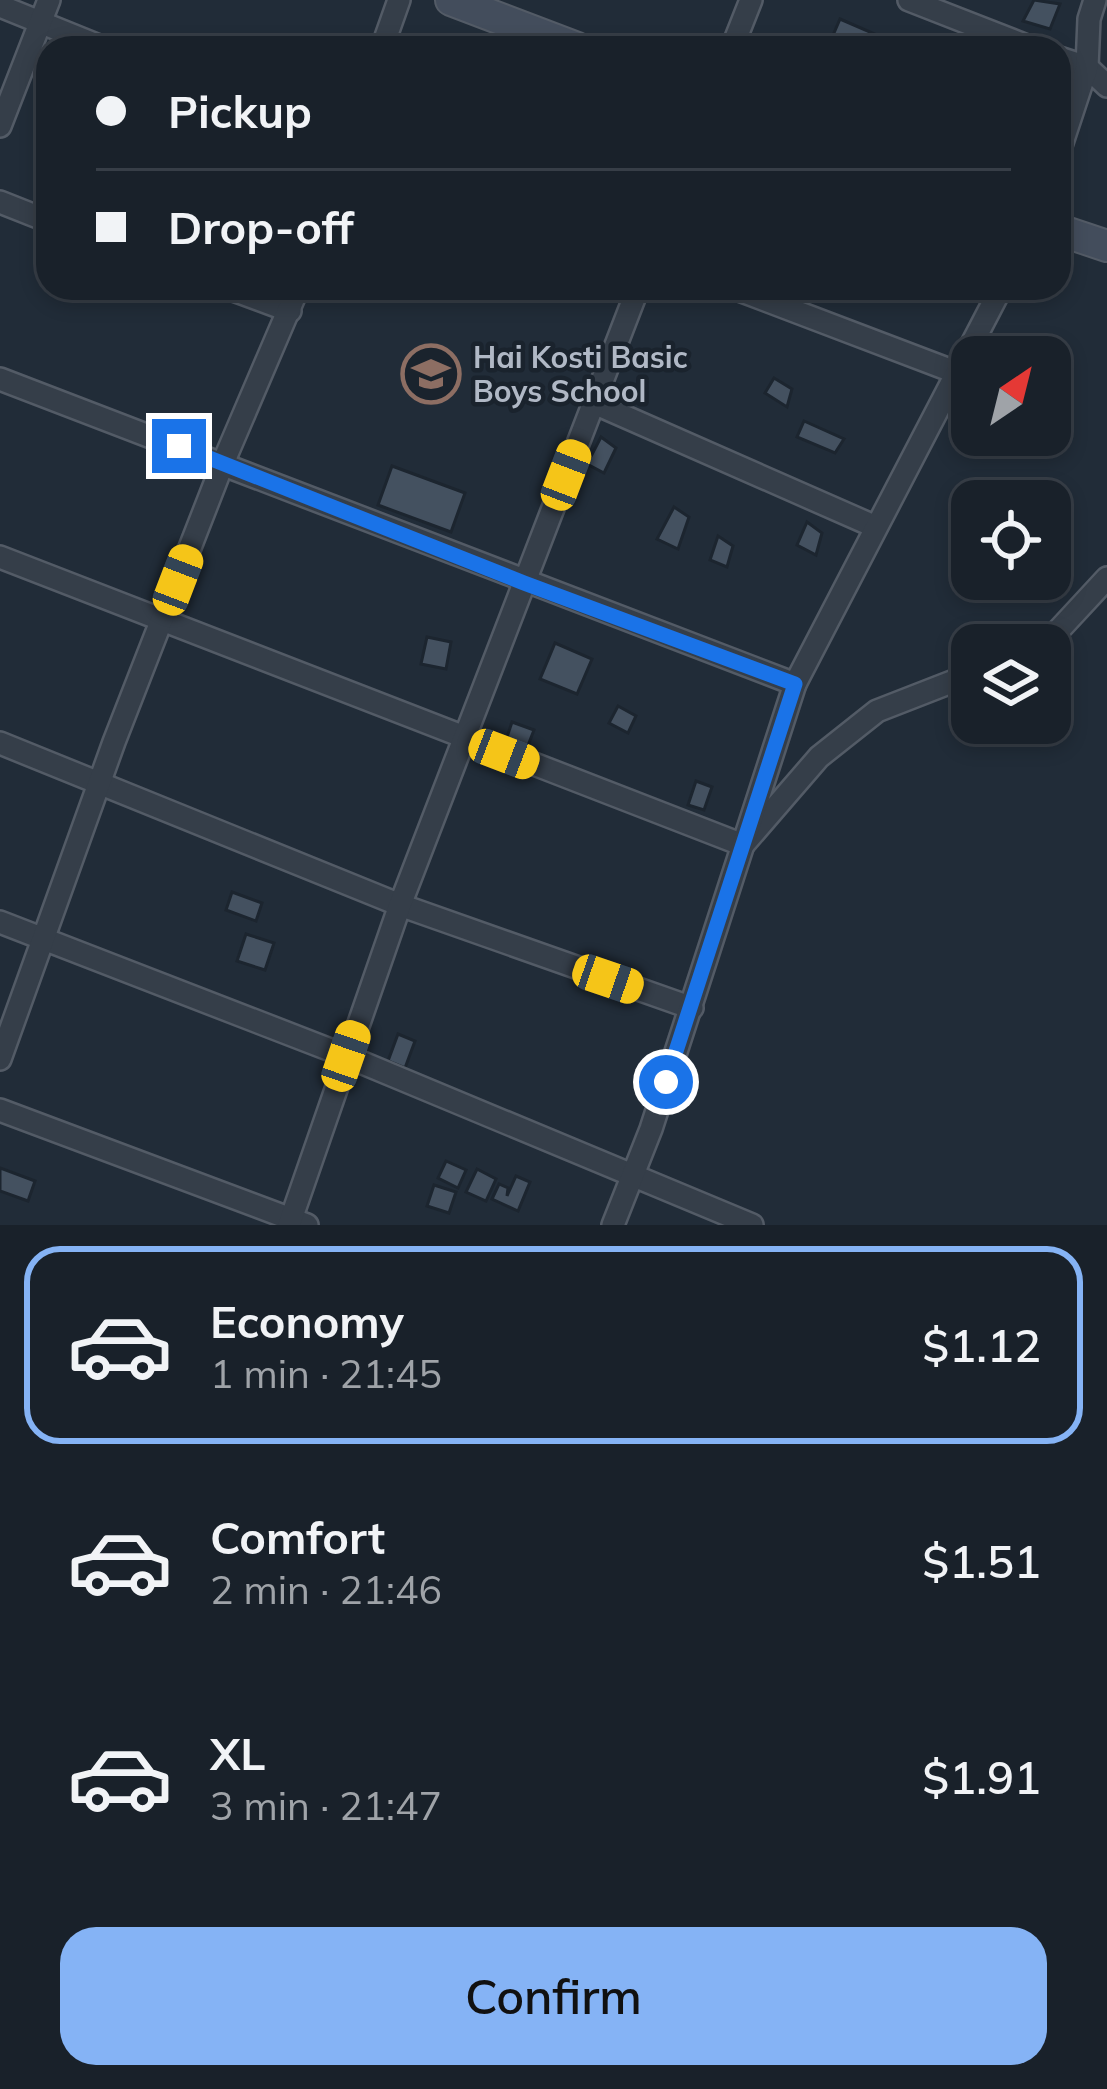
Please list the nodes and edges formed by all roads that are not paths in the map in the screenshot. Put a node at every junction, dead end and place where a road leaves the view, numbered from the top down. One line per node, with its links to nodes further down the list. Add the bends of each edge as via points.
1 (399, 0): 9 (street)
2 (451, 0): 10 (main road)
3 (751, 0): 11 (street)
4 (909, 0): 12 (street)
5 (0, 6): 6 (street)
6 (45, 11): 8 (street); 17 (street)
7 (1097, 11): 14 (street)
8 (85, 36)
9 (386, 36)
10 (546, 36)
11 (737, 36)
12 (1001, 36)
13 (1071, 62): 14 (street)
14 (1088, 67): 15 (street); 16 (street)
15 (1107, 86)
16 (1071, 117)
17 (0, 126)
18 (0, 202): 19 (street)
19 (36, 216)
20 (1071, 234): 21 (main road)
21 (1107, 246)
22 (262, 300): 27 (street)
23 (294, 300): 27 (street)
24 (633, 300): 32 (street)
25 (766, 300): 29 (street)
26 (994, 300): 28 (street)
27 (290, 310): 33 (street)
28 (975, 336)
29 (951, 370)
30 (0, 379): 33 (street)
31 (951, 382): 34 (street)
32 (594, 403): 34 (street); 37 (street)
33 (224, 463): 37 (street); 38 (street)
34 (876, 526): 41 (street)
35 (0, 557): 38 (street)
36 (1107, 578): 39 (street)
37 (524, 583): 41 (street); 42 (street)
38 (162, 620): 42 (street); 44 (street)
39 (1064, 624)
40 (951, 682): 45 (street, via 877,711 819,757)
41 (795, 684): 45 (street)
42 (464, 739): 45 (street); 46 (street)
43 (0, 743): 44 (street)
44 (100, 781): 46 (street); 48 (street)
45 (743, 845): 49 (street)
46 (400, 905): 49 (street); 50 (street)
47 (0, 922): 48 (street)
48 (45, 939): 50 (street); 51 (street)
49 (692, 1008): 53 (street)
50 (346, 1056): 53 (street); 54 (street)
51 (0, 1059)
52 (0, 1110): 54 (street)
53 (632, 1174): 55 (street); 56 (street)
54 (295, 1223)
55 (613, 1225)
56 (752, 1225)

